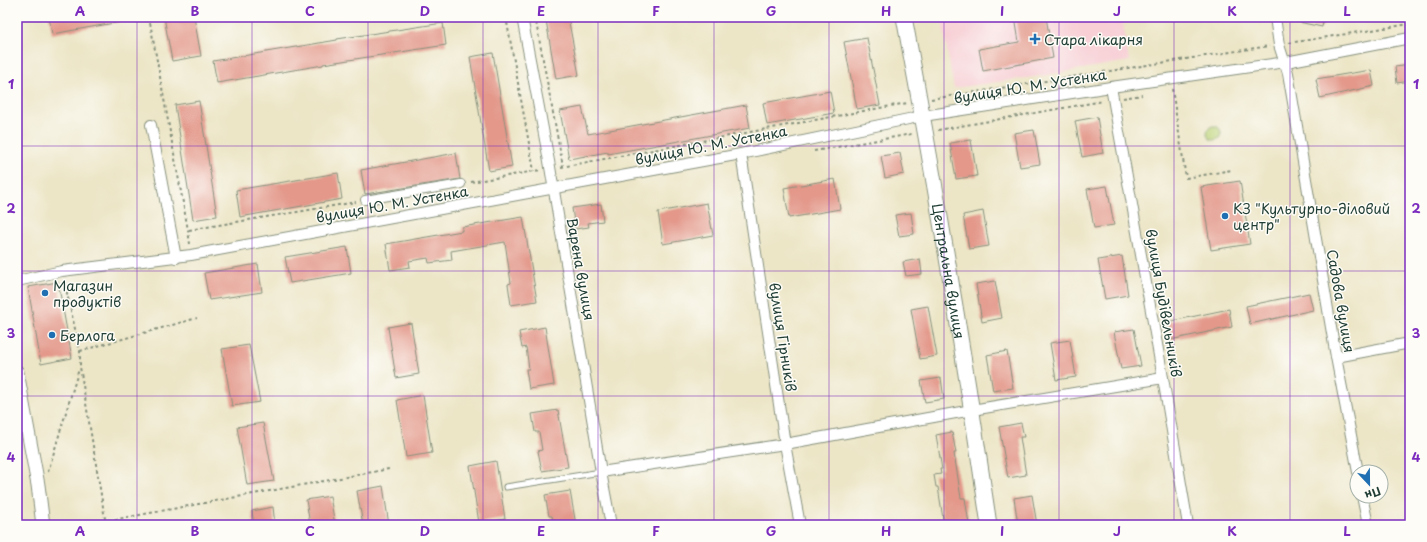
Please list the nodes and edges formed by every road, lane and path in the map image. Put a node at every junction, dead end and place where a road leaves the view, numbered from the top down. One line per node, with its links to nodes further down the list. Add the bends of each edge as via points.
1 (149, 17): 28 (path)
2 (506, 17): 24 (path)
3 (522, 17): 22 (street, Варена вулиця)
4 (534, 17): 21 (path)
5 (904, 17): 15 (main road, Центральна вулиця)
6 (1275, 17): 9 (street, Садова вулиця)
7 (1410, 24): 9 (path)
8 (1410, 38): 10 (street, вулиця Ю. М. Устенка)
9 (1279, 45): 10 (street, Садова вулиця); 15 (path)
10 (1286, 62): 11 (street, вулиця Ю. М. Устенка); 36 (street, Садова вулиця)
11 (1111, 87): 14 (street, вулиця Будівельників); 16 (street, вулиця Ю. М. Устенка)
12 (1179, 88): 23 (path, via 1172,90 1186,178)
13 (1142, 95): 14 (path)
14 (1113, 100): 18 (path); 39 (street, вулиця Будівельників)
15 (920, 101): 16 (main road, Центральна вулиця); 21 (path)
16 (923, 116): 18 (main road, Центральна вулиця); 20 (street, вулиця Ю. М. Устенка)
17 (151, 125): 30 (street)
18 (925, 132): 19 (path); 40 (main road, Центральна вулиця)
19 (811, 152)
20 (741, 154): 26 (street, вулиця Ю. М. Устенка); 41 (street, вулиця Гірників)
21 (563, 166): 22 (path)
22 (550, 169): 24 (path); 26 (street, Варена вулиця)
23 (1232, 170)
24 (534, 171): 25 (path)
25 (461, 184): 27 (street)
26 (553, 189): 29 (street, вулиця Ю. М. Устенка); 44 (street, Варена вулиця)
27 (365, 200): 28 (path)
28 (188, 230): 29 (path)
29 (191, 255): 30 (street, вулиця Ю. М. Устенка)
30 (176, 258): 31 (street, вулиця Ю. М. Устенка)
31 (62, 271): 32 (street, вулиця Ю. М. Устенка); 35 (path)
32 (17, 281)
33 (197, 318): 35 (path)
34 (1410, 343): 36 (street)
35 (80, 351): 37 (path)
36 (1336, 357): 42 (street, Садова вулиця)
37 (80, 368): 45 (path); 48 (path)
38 (17, 372): 49 (street, via 38,485)
39 (1163, 378): 40 (street); 55 (street, вулиця Будівельників)
40 (972, 410): 41 (street); 54 (main road, Центральна вулиця)
41 (785, 444): 44 (street); 53 (street, вулиця Гірників)
42 (1356, 464)
43 (389, 470): 48 (path)
44 (601, 472): 46 (lane); 52 (street, Варена вулиця)
45 (47, 477)
46 (506, 487)
47 (1364, 504): 56 (street)
48 (106, 521): 50 (path); 51 (path)
49 (41, 524)
50 (85, 525)
51 (106, 525)
52 (611, 525)
53 (800, 525)
54 (989, 525)
55 (1188, 525)
56 (1368, 525)

